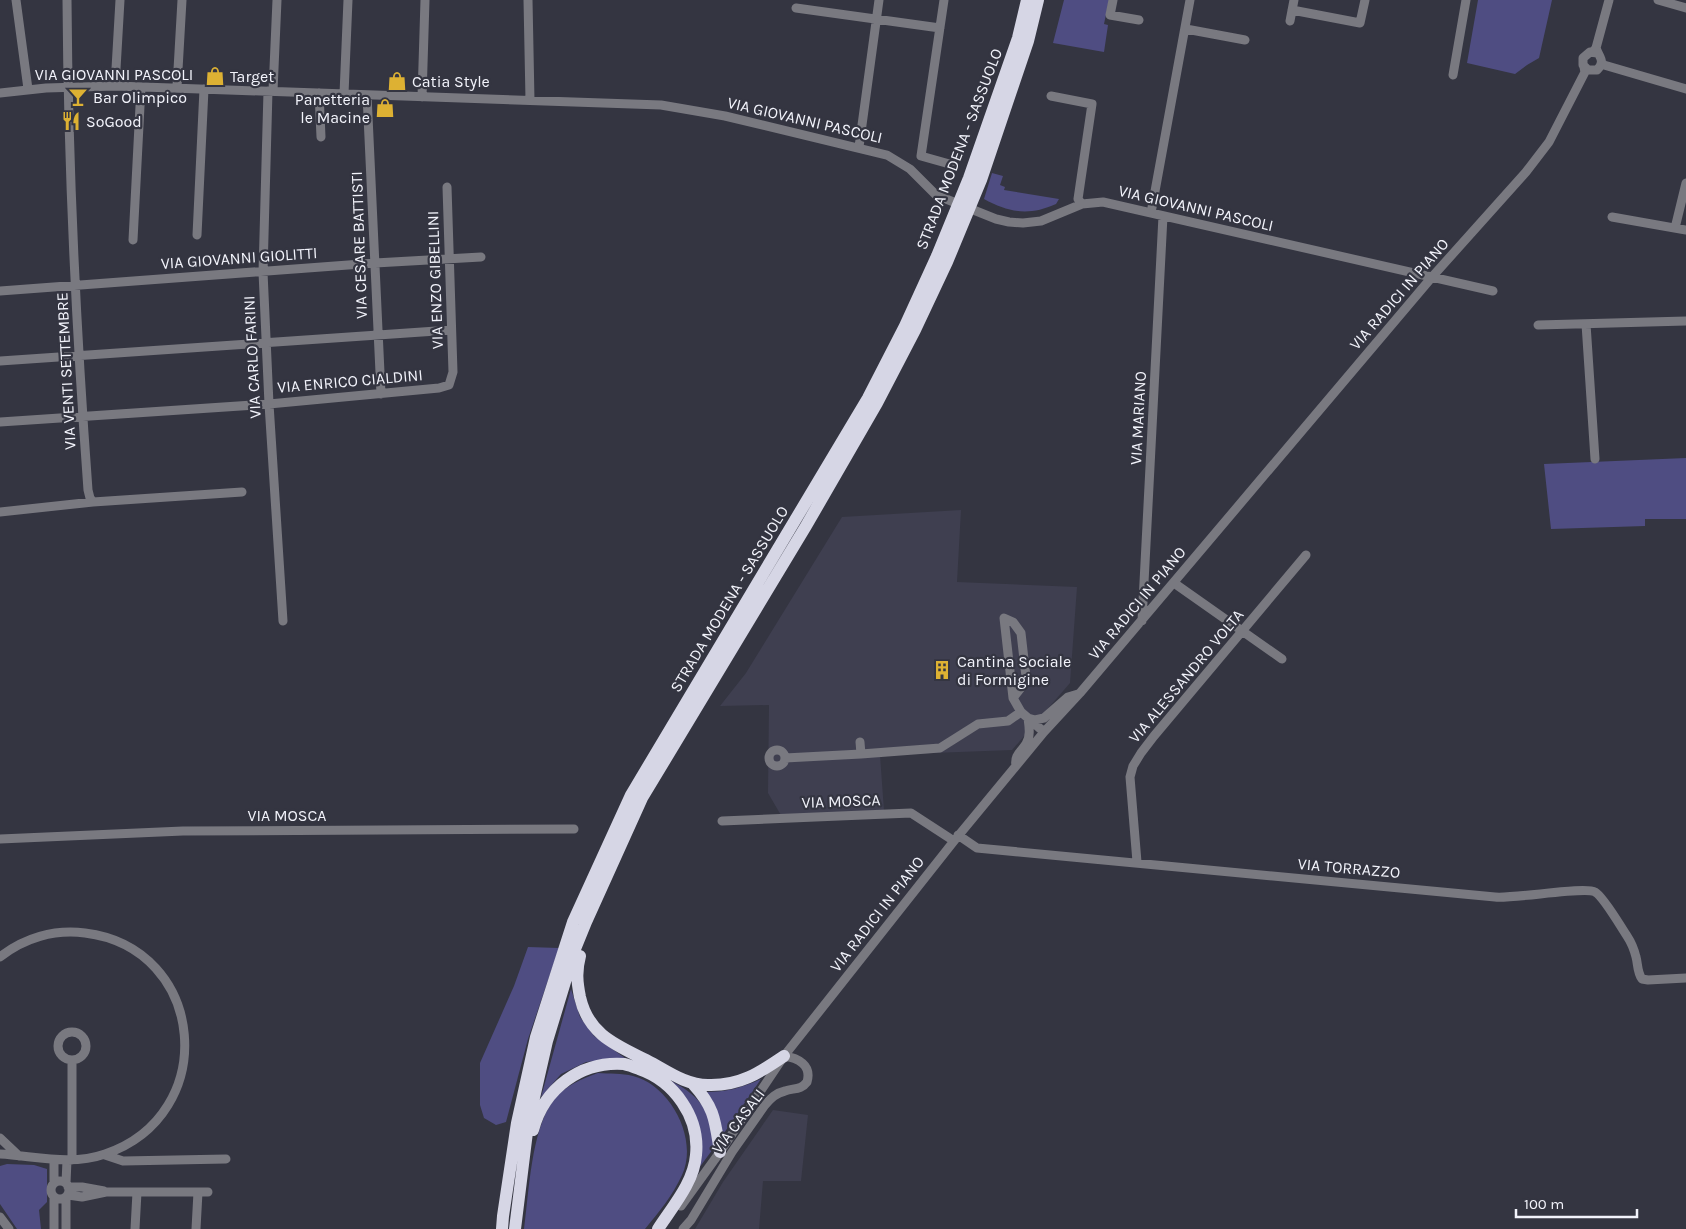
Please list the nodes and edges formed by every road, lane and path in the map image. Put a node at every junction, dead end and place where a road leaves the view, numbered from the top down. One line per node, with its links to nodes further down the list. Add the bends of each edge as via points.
1 (16, 0): 37 (street)
2 (67, 0): 34 (street, VIA VENTI SETTEMBRE)
3 (120, 0): 33 (street)
4 (182, 0): 36 (street)
5 (277, 0): 40 (street, VIA CARLO FARINI)
6 (348, 0): 43 (street)
7 (425, 0): 46 (street)
8 (528, 0): 47 (street)
9 (880, 0): 23 (street)
10 (944, 0): 26 (street)
11 (1027, 0): 105 (highway, STRADA MODENA - SASSUOLO, via 1018,38 969,178 905,326 868,398 631,795)
12 (1038, 0): 105 (highway, STRADA MODENA - SASSUOLO, via 1028,41 981,180 915,330 877,404 642,798)
13 (1113, 0): 24 (street, via 1110,15)
14 (1190, 0): 27 (street)
15 (1294, 0): 22 (street)
16 (1365, 0): 22 (street, via 1360,23)
17 (1466, 0): 32 (street)
18 (1609, 0): 29 (street, VIA RADICI IN PIANO)
19 (1658, 0): 21 (street)
20 (796, 8): 23 (street)
21 (1686, 8)
22 (1292, 10): 25 (street)
23 (877, 19): 26 (street); 49 (street)
24 (1139, 20)
25 (1290, 22)
26 (940, 28): 50 (street, via 921,156)
27 (1186, 29): 28 (street); 54 (street)
28 (1245, 40)
29 (1595, 51): 30 (street, via 1601,56); 31 (street, VIA RADICI IN PIANO, via 1588,52 1583,58)
30 (1602, 65): 31 (street, via 1595,70); 39 (street)
31 (1586, 70): 65 (street, VIA RADICI IN PIANO, via 1550,142)
32 (1453, 75)
33 (115, 86): 34 (street, VIA GIOVANNI PASCOLI); 35 (street, VIA GIOVANNI PASCOLI)
34 (68, 87): 37 (street, VIA GIOVANNI PASCOLI); 66 (street, VIA VENTI SETTEMBRE)
35 (142, 87): 36 (street, VIA GIOVANNI PASCOLI); 60 (street)
36 (177, 87): 38 (street, VIA GIOVANNI PASCOLI)
37 (28, 89): 41 (street, VIA GIOVANNI PASCOLI)
38 (204, 89): 40 (street, VIA GIOVANNI PASCOLI); 59 (street)
39 (1686, 89)
40 (270, 91): 42 (street, VIA GIOVANNI PASCOLI); 64 (street, VIA CARLO FARINI)
41 (0, 93)
42 (319, 93): 43 (street, VIA GIOVANNI PASCOLI); 48 (street)
43 (344, 94): 44 (street, VIA GIOVANNI PASCOLI)
44 (368, 95): 46 (street, VIA GIOVANNI PASCOLI); 63 (street, VIA CESARE BATTISTI)
45 (1051, 96): 53 (street, via 1092,104 1078,199)
46 (422, 97): 47 (street, VIA GIOVANNI PASCOLI)
47 (530, 100): 49 (street, VIA GIOVANNI PASCOLI, via 683,108)
48 (321, 137)
49 (859, 147): 53 (street, VIA GIOVANNI PASCOLI, via 887,154 899,161 936,195 1008,222 1041,221)
50 (953, 165)
51 (1686, 183): 57 (street)
52 (446, 188): 62 (street, VIA ENZO GIBELLINI)
53 (1082, 204): 54 (street, VIA GIOVANNI PASCOLI, via 1103,202)
54 (1151, 213): 55 (street, VIA GIOVANNI PASCOLI)
55 (1163, 216): 65 (street, VIA GIOVANNI PASCOLI); 89 (street, VIA MARIANO)
56 (1612, 217): 57 (street)
57 (1676, 228): 58 (street)
58 (1686, 230)
59 (197, 235)
60 (133, 240)
61 (481, 257): 62 (street, VIA GIOVANNI GIOLITTI)
62 (449, 258): 63 (street, VIA GIOVANNI GIOLITTI); 72 (street, VIA ENZO GIBELLINI)
63 (375, 263): 64 (street, VIA GIOVANNI GIOLITTI); 73 (street, VIA CESARE BATTISTI)
64 (263, 272): 66 (street, VIA GIOVANNI GIOLITTI); 74 (street, VIA CARLO FARINI)
65 (1432, 276): 68 (street, VIA GIOVANNI PASCOLI); 87 (street, VIA RADICI IN PIANO)
66 (76, 286): 67 (street, VIA GIOVANNI GIOLITTI); 75 (street, VIA VENTI SETTEMBRE)
67 (0, 291)
68 (1493, 291)
69 (1686, 321): 70 (street)
70 (1586, 324): 71 (street); 82 (street)
71 (1538, 325)
72 (451, 330): 73 (street); 77 (street, VIA ENZO GIBELLINI)
73 (378, 334): 74 (street); 78 (street, VIA CESARE BATTISTI)
74 (266, 343): 75 (street); 79 (street, VIA CARLO FARINI)
75 (79, 356): 76 (street); 80 (street, VIA VENTI SETTEMBRE)
76 (0, 361)
77 (454, 372): 78 (street, VIA ENRICO CIALDINI, via 449,385)
78 (381, 394): 79 (street, VIA ENRICO CIALDINI)
79 (269, 404): 80 (street, VIA ENRICO CIALDINI); 88 (street, VIA CARLO FARINI)
80 (82, 416): 81 (street, VIA ENRICO CIALDINI); 84 (street, VIA VENTI SETTEMBRE, via 88,490)
81 (0, 422)
82 (1595, 459)
83 (242, 492): 84 (street)
84 (93, 502): 85 (street)
85 (0, 512)
86 (1306, 555): 90 (street, VIA ALESSANDRO VOLTA)
87 (1174, 583): 89 (street, VIA RADICI IN PIANO); 90 (street)
88 (283, 620)
89 (1142, 621): 92 (street, VIA RADICI IN PIANO)
90 (1243, 632): 91 (street); 104 (street, VIA ALESSANDRO VOLTA, via 1154,736 1133,766 1130,785)
91 (1282, 659)
92 (1080, 693): 94 (street, via 1068,697 1044,718 1035,720); 95 (street, VIA RADICI IN PIANO)
93 (1012, 698): 93 (street, via 1026,677 1021,633 1013,622 1004,618); 94 (street)
94 (1025, 715): 95 (street); 97 (street, via 1008,721 978,724 940,748); 99 (street, via 1029,736 1017,754)
95 (1044, 732): 99 (street, VIA RADICI IN PIANO)
96 (860, 742): 97 (street)
97 (861, 754): 98 (street)
98 (785, 758)
99 (1016, 766): 102 (street, VIA RADICI IN PIANO)
100 (722, 822): 102 (street, VIA MOSCA, via 911,813)
101 (574, 829): 103 (street, VIA MOSCA, via 183,831)
102 (956, 838): 104 (street, VIA TORRAZZO, via 977,848); 108 (street, VIA RADICI IN PIANO)
103 (0, 839)
104 (1137, 862): 107 (street, VIA TORRAZZO, via 1503,898 1593,891 1601,897 1631,943 1642,979)
105 (579, 922): 110 (highway, via 585,940 576,981 582,1008 592,1026 607,1040); 116 (highway, STRADA MODENA - SASSUOLO, via 575,948 547,1041); 126 (highway, STRADA MODENA - SASSUOLO, via 536,1037 517,1123)
106 (0, 957): 114 (street, via 29,939 51,933 98,934 143,956 174,994 186,1042 184,1067 177,1090 148,1130 128,1145)
107 (1686, 978)
108 (784, 1056): 110 (highway, via 757,1075 734,1083); 112 (street, VIA RADICI IN PIANO); 135 (street, VIA CASALI, via 797,1058 808,1072 807,1082 798,1089 779,1093 765,1104)
109 (72, 1060): 119 (street)
110 (692, 1084): 112 (highway, via 714,1114)
111 (0, 1138): 115 (street)
112 (720, 1152): 124 (street, VIA RADICI IN PIANO)
113 (0, 1154): 115 (street)
114 (105, 1155): 117 (street, via 123,1161); 119 (street)
115 (19, 1156): 118 (street)
116 (523, 1158): 132 (highway, STRADA MODENA - SASSUOLO); 133 (highway, via 540,1111 569,1078 588,1068 626,1064 654,1075 683,1102 694,1126 696,1154 691,1176)
117 (226, 1159)
118 (54, 1160): 119 (street); 120 (street)
119 (69, 1160): 121 (street)
120 (54, 1183): 121 (street, via 61,1181); 123 (street, via 50,1190)
121 (67, 1191): 122 (street, via 82,1187 106,1192); 123 (street, via 61,1200); 129 (street)
122 (137, 1192): 130 (street); 131 (street, via 203,1192)
123 (54, 1198): 128 (street)
124 (677, 1212): 133 (street, VIA RADICI IN PIANO); 134 (highway)
125 (0, 1217): 127 (street)
126 (501, 1225)
127 (9, 1229)
128 (54, 1229)
129 (66, 1229)
130 (136, 1229)
131 (196, 1229)
132 (515, 1229)
133 (659, 1229)
134 (667, 1229)
135 (683, 1229)

